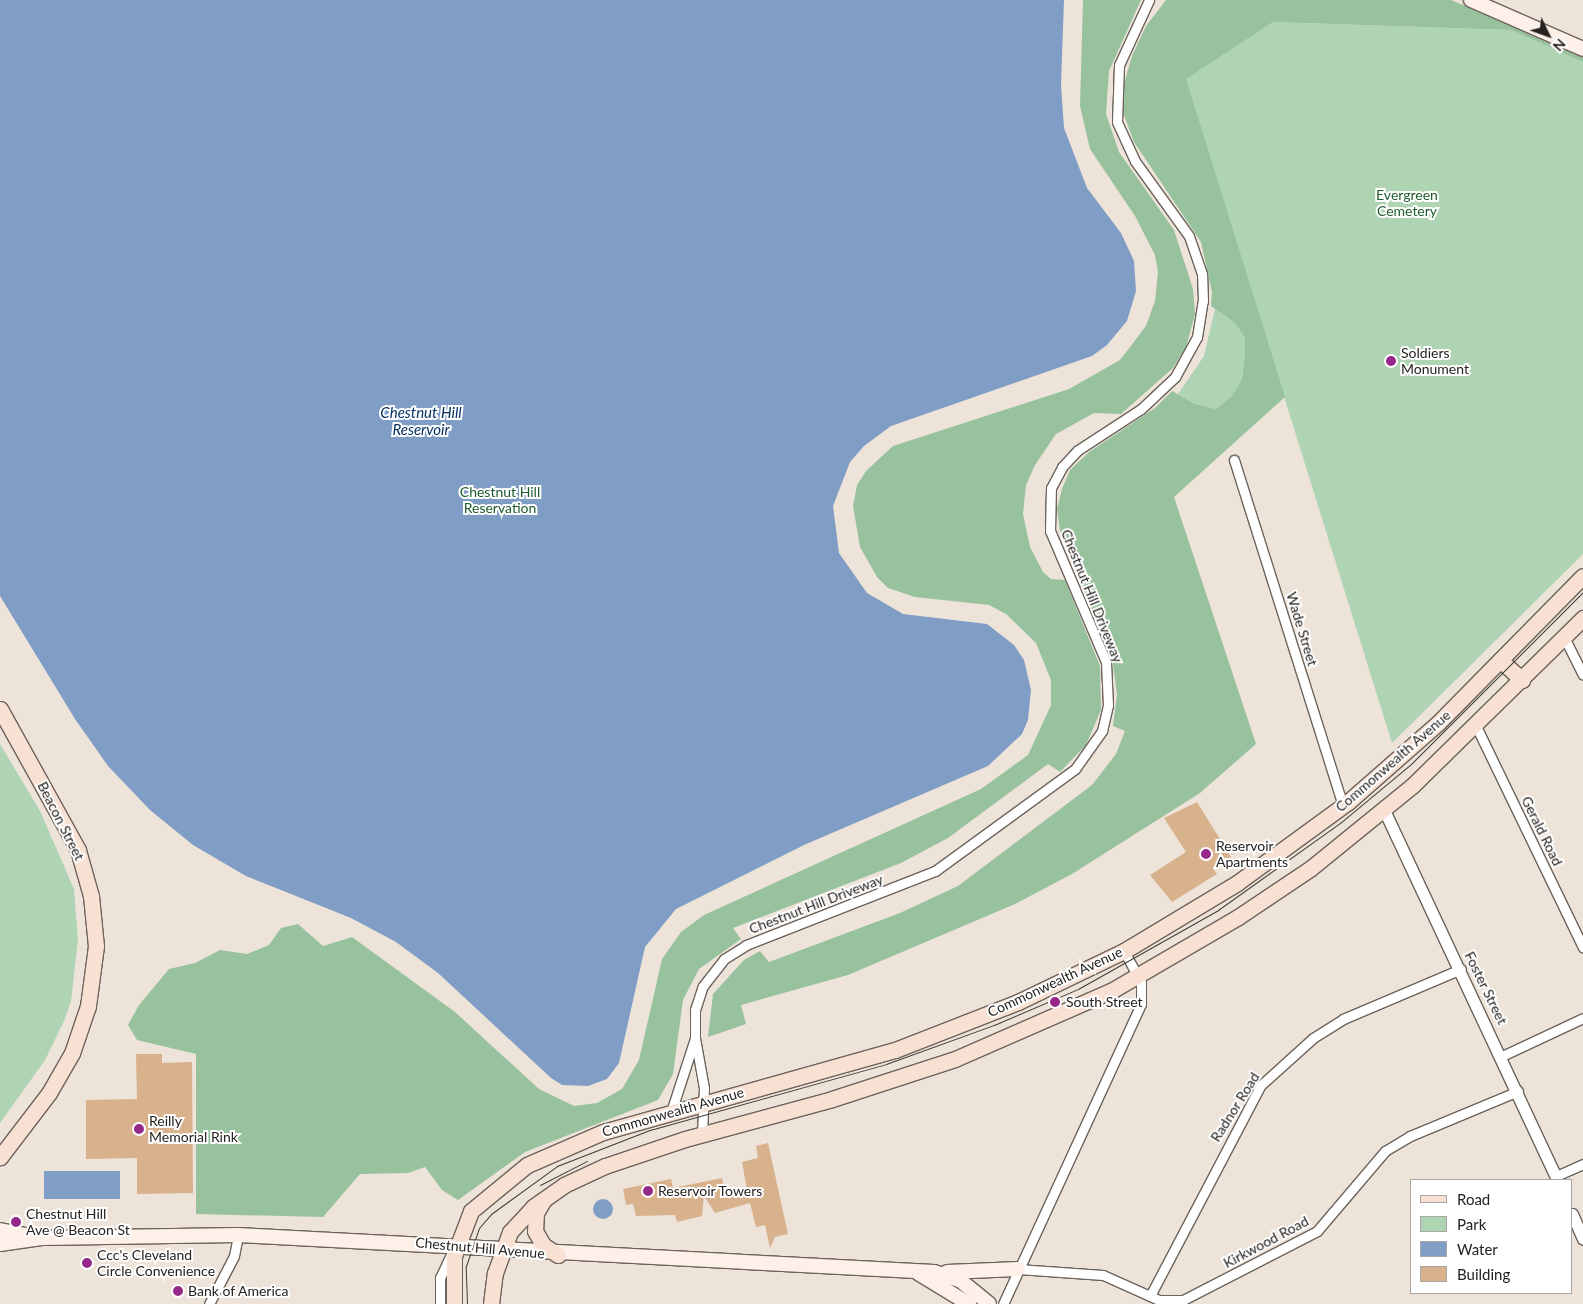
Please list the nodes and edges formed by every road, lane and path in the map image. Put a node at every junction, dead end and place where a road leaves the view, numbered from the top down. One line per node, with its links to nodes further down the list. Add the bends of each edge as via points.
1 (1149, 0): 20 (street, Chestnut Hill Driveway, via 1119,65 1117,122 1135,161 1189,236 1202,274 1203,301 1195,342 1174,377 1141,408 1078,450 1062,467 1051,488 1050,531 1106,662 1108,705 1102,731 1076,768 935,871 734,952 703,986 695,1010)
2 (1471, 0): 3 (main road)
3 (1583, 49)
4 (1234, 460): 13 (street, Wade Street)
5 (1583, 576): 8 (main road, Commonwealth Avenue)
6 (1583, 618): 7 (main road, Commonwealth Avenue)
7 (1564, 637): 9 (street); 10 (main road, Commonwealth Avenue)
8 (1500, 660): 10 (main road); 13 (main road, Commonwealth Avenue, via 1408,751)
9 (1583, 675)
10 (1522, 680): 12 (main road, Commonwealth Avenue)
11 (0, 709): 26 (main road, Beacon Street, via 78,850 91,896 96,946 88,1006 72,1053 49,1093)
12 (1476, 726): 14 (main road, Commonwealth Avenue); 15 (street, Gerald Road)
13 (1343, 806): 16 (main road, Commonwealth Avenue, via 1237,883)
14 (1384, 810): 17 (street, Foster Street); 18 (main road, Commonwealth Avenue, via 1274,893)
15 (1583, 947)
16 (1124, 951): 18 (street); 23 (main road, Commonwealth Avenue, via 1018,1002 895,1050)
17 (1461, 969): 21 (street, Foster Street); 42 (street, Radnor Road, via 1343,1019 1313,1038 1261,1085)
18 (1139, 976): 25 (main road, Commonwealth Avenue, via 1037,1026 947,1062 841,1097); 39 (street, via 1143,988 1141,1004)
19 (1583, 1018): 21 (street)
20 (695, 1038): 23 (street, Chestnut Hill Driveway, via 702,1066); 24 (street, Chestnut Hill Driveway)
21 (1502, 1056): 22 (street, Foster Street)
22 (1518, 1090): 28 (street, Foster Street); 42 (street, Kirkwood Road, via 1410,1136 1385,1151 1316,1232 1191,1297 1167,1302)
23 (703, 1103): 24 (main road, Commonwealth Avenue); 25 (street, Chestnut Hill Driveway)
24 (671, 1112): 36 (main road, Commonwealth Avenue, via 590,1137 527,1164 474,1207)
25 (702, 1134): 29 (main road, Commonwealth Avenue, via 605,1166)
26 (0, 1157)
27 (1583, 1164): 28 (street)
28 (1556, 1178)
29 (547, 1196): 37 (main road, Commonwealth Avenue, via 516,1224); 38 (main road, via 536,1213 535,1230 543,1246)
30 (1573, 1216): 34 (street)
31 (0, 1230): 33 (main road, Chestnut Hill Avenue)
32 (238, 1235): 33 (main road, Chestnut Hill Avenue); 36 (main road, Chestnut Hill Avenue); 43 (street, via 234,1256)
33 (42, 1238): 35 (main road, Chestnut Hill Avenue)
34 (1583, 1239)
35 (0, 1244)
36 (457, 1246): 37 (main road, Chestnut Hill Avenue); 44 (street, Commonwealth Avenue, via 440,1278); 45 (main road, Commonwealth Avenue, via 452,1266)
37 (502, 1251): 38 (main road, Chestnut Hill Avenue); 46 (main road, Commonwealth Avenue)
38 (558, 1255): 41 (main road, Chestnut Hill Avenue)
39 (1018, 1269): 40 (main road); 42 (street, Kirkwood Road, via 1103,1275); 49 (street)
40 (934, 1272): 41 (main road, Chestnut Hill Avenue); 48 (main road, Chestnut Hill Avenue, via 961,1280)
41 (917, 1273): 47 (main road, Chestnut Hill Avenue)
42 (1150, 1296)
43 (209, 1304)
44 (440, 1304)
45 (454, 1304)
46 (491, 1304)
47 (969, 1304)
48 (989, 1304)
49 (1003, 1304)

